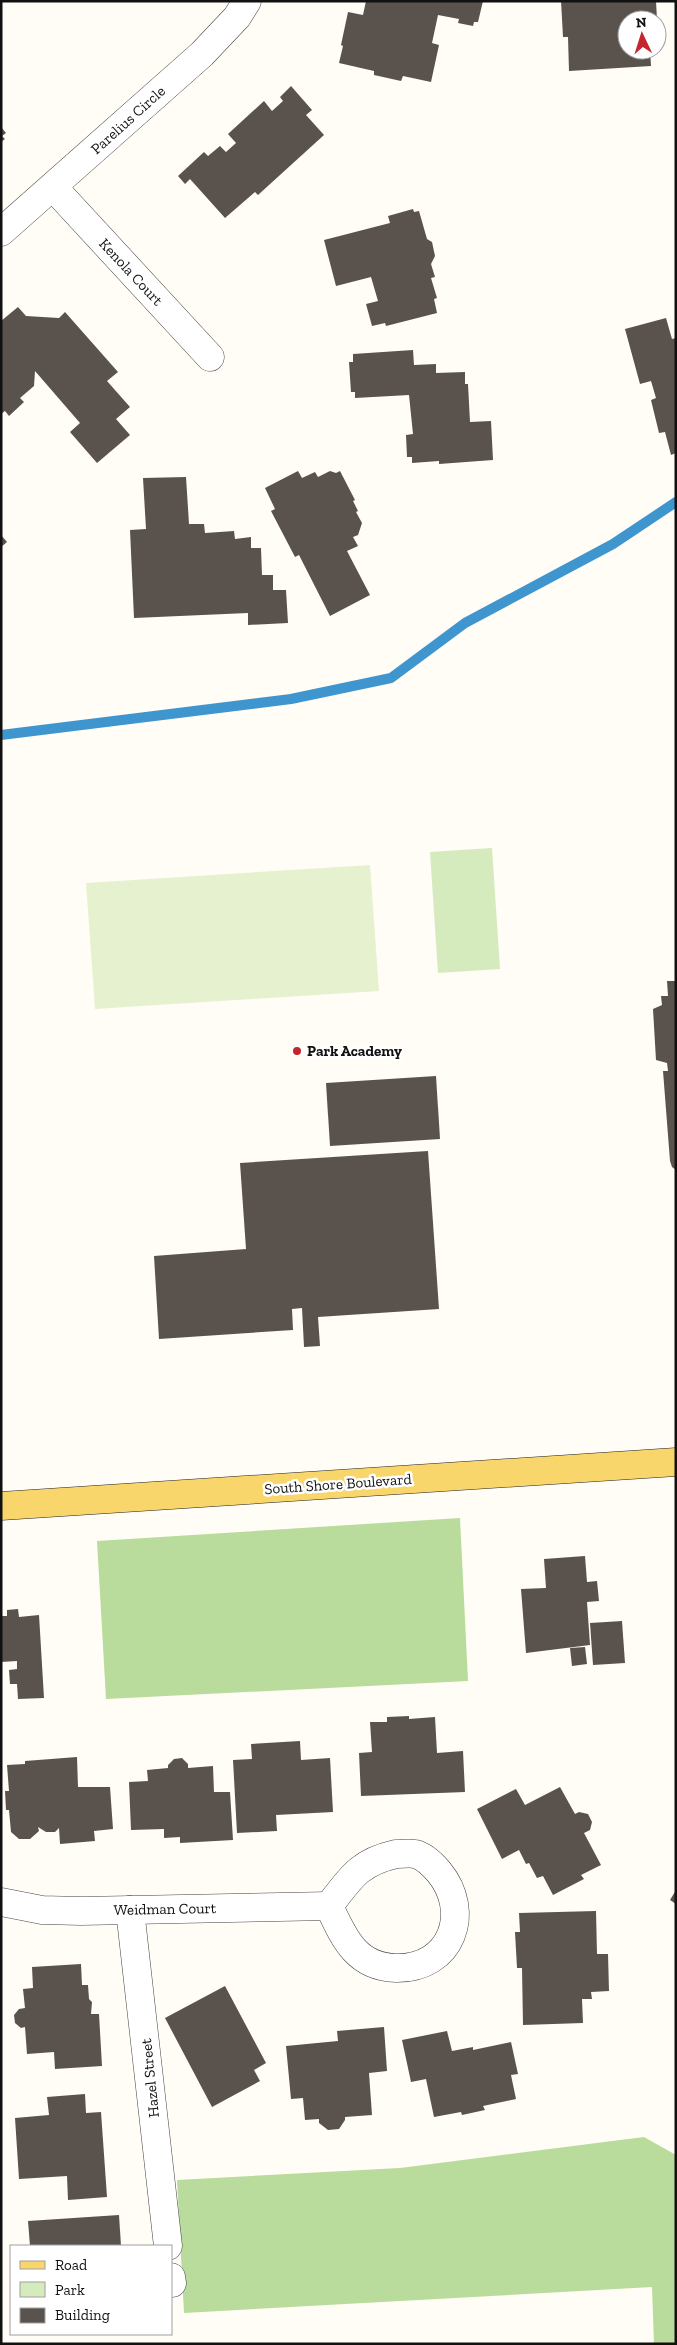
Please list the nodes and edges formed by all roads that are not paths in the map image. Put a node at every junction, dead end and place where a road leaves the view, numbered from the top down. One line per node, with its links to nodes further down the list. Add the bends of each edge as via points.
1 (247, 1): 2 (street, Parelius Circle, via 237,17 202,54)
2 (53, 187): 3 (street, Parelius Circle); 4 (street, Kenola Court)
3 (1, 232)
4 (210, 357)
5 (676, 1462): 6 (main road, South Shore Boulevard)
6 (1, 1506)
7 (1, 1902): 9 (street, Weidman Court, via 42,1910)
8 (330, 1906): 8 (street, via 349,1945 363,1959 382,1968 407,1968 429,1962 443,1950 455,1919 454,1900 446,1880 433,1864 416,1854 376,1858 359,1869); 9 (street, Weidman Court)
9 (130, 1910): 10 (street, Hazel Street)
10 (168, 2245)

